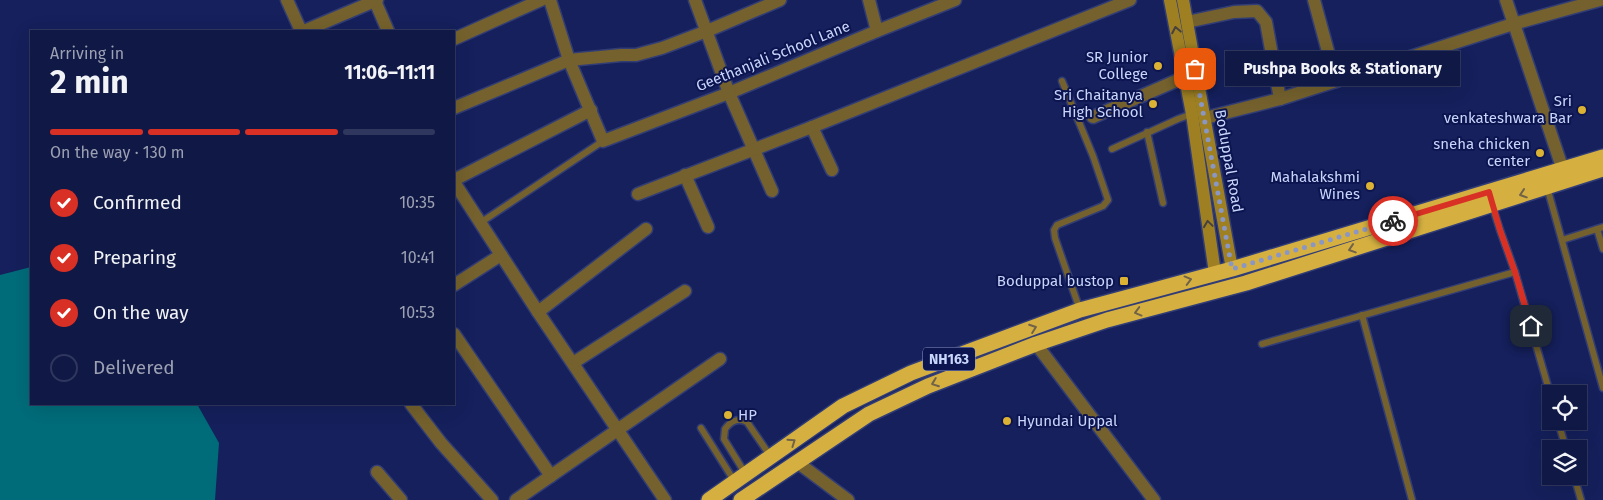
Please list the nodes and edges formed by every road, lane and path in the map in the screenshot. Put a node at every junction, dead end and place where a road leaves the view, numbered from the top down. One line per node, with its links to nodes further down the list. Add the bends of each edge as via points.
1 (287, 0): 17 (street)
2 (541, 0): 22 (street)
3 (550, 0): 23 (street)
4 (695, 0): 20 (street)
5 (780, 0): 20 (street)
6 (869, 0): 21 (street)
7 (955, 0): 21 (street, Geethanjali School Lane)
8 (1130, 0): 33 (street)
9 (1170, 0): 24 (street, Boduppal Road, one-way to 9)
10 (1183, 0): 15 (street, Boduppal Road)
11 (1506, 0): 16 (street)
12 (1600, 0): 16 (street)
13 (1317, 1): 26 (street)
14 (370, 2): 18 (street); 19 (street)
15 (1187, 22): 28 (street, via 1234,12 1257,11 1266,22); 31 (street, Boduppal Road)
16 (1514, 24): 26 (street); 41 (street)
17 (302, 30)
18 (304, 30)
19 (387, 30)
20 (707, 30): 23 (street, via 636,55); 27 (street)
21 (877, 31): 27 (street, Geethanjali School Lane)
22 (455, 39)
23 (569, 60): 29 (street); 30 (street)
24 (1185, 77): 31 (street, Boduppal Road); 32 (street)
25 (1062, 81): 62 (lane, via 1108,200 1103,206 1057,225 1054,230)
26 (1336, 81): 28 (street)
27 (729, 93): 35 (street, Geethanjali School Lane); 36 (street)
28 (1280, 98): 31 (street)
29 (455, 108)
30 (591, 110): 35 (street); 43 (street)
31 (1198, 116): 34 (lane); 57 (street, Boduppal Road); 59 (street, Boduppal Road, one-way to 31)
32 (1093, 117)
33 (812, 127): 36 (street); 40 (street)
34 (1148, 132): 37 (lane); 49 (lane)
35 (604, 141): 50 (lane)
36 (753, 148): 42 (street); 46 (street)
37 (1112, 149)
38 (1603, 157): 41 (highway, NH163)
39 (1603, 169): 45 (highway, NH163)
40 (832, 170)
41 (1563, 170): 48 (highway, NH163)
42 (685, 174): 47 (street); 51 (street)
43 (455, 180)
44 (455, 183): 50 (street)
45 (1547, 187): 48 (highway, NH163, one-way to 48); 54 (lane)
46 (772, 191)
47 (638, 194)
48 (1491, 198): 57 (highway, NH163); 58 (lane); 67 (highway, NH163, one-way to 67, via 1246,283 1107,320)
49 (1163, 203)
50 (480, 223): 56 (street)
51 (708, 227)
52 (1600, 228): 54 (lane); 55 (lane)
53 (646, 229): 63 (street)
54 (1562, 240): 73 (lane)
55 (1603, 250)
56 (500, 255): 60 (street); 63 (street)
57 (1232, 269): 59 (highway, NH163)
58 (1515, 272): 64 (lane); 72 (lane)
59 (1215, 273): 62 (highway, NH163, one-way to 59)
60 (455, 284)
61 (684, 291): 71 (street)
62 (1080, 310): 66 (highway, NH163, one-way to 62)
63 (538, 312): 71 (street)
64 (1362, 315): 68 (lane); 91 (lane)
65 (455, 335): 80 (street)
66 (1002, 339): 69 (highway); 77 (highway, NH163, one-way to 66, via 843,406 911,373)
67 (1036, 344): 69 (highway, NH163); 90 (street)
68 (1262, 344)
69 (1009, 355): 78 (highway, NH163, one-way to 78, via 928,386 869,414)
70 (720, 359): 76 (street)
71 (572, 364): 76 (street)
72 (1548, 385)
73 (1603, 388)
74 (412, 405): 84 (street)
75 (701, 428): 81 (lane)
76 (617, 430): 80 (street); 86 (street)
77 (772, 457): 81 (highway, NH163); 81 (lane, via 747,422 732,422 724,429 724,439)
78 (797, 462): 88 (highway, NH163); 89 (street)
79 (377, 472): 83 (street)
80 (551, 476): 85 (street)
81 (741, 478): 87 (highway, NH163)
82 (1577, 485): 92 (lane)
83 (401, 500)
84 (492, 500)
85 (516, 500)
86 (665, 500)
87 (709, 500)
88 (741, 500)
89 (848, 500)
90 (1154, 500)
91 (1412, 500)
92 (1581, 500)

